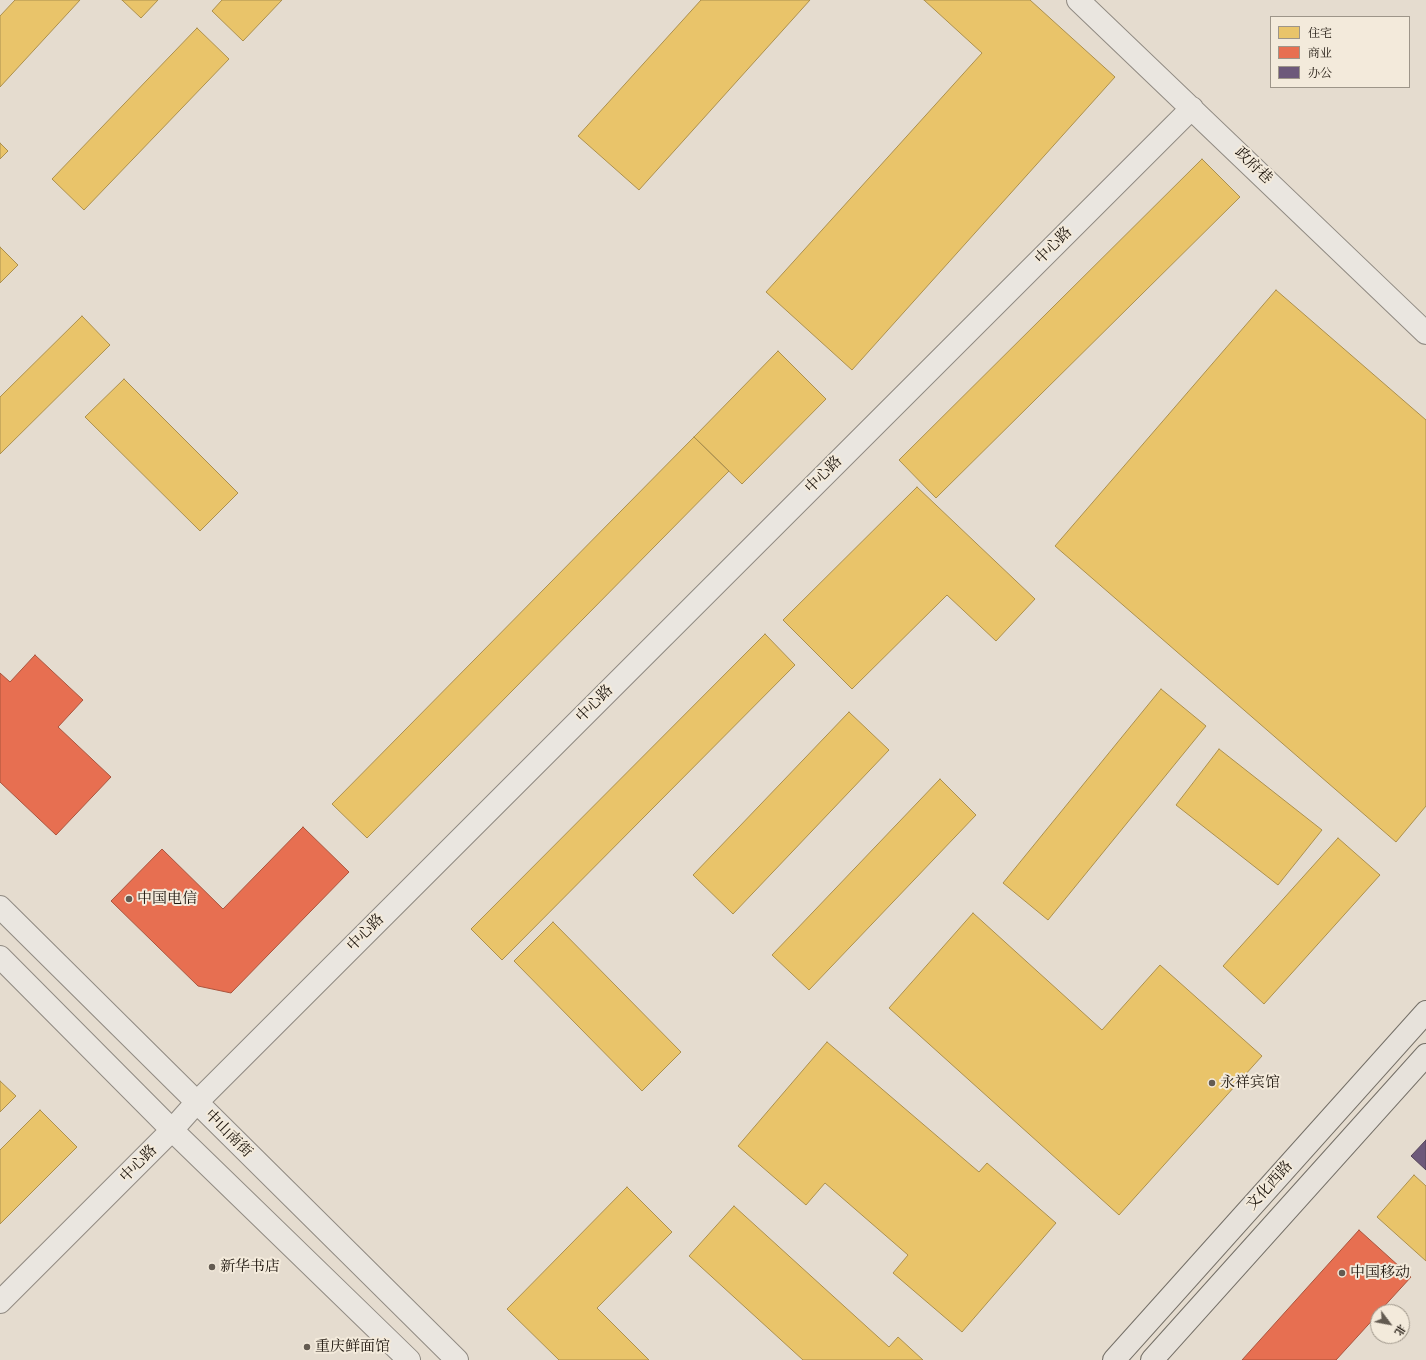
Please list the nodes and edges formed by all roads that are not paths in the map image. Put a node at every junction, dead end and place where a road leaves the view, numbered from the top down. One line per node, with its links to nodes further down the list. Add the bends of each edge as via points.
1 (1078, 0): 2 (street, 政府巷)
2 (1192, 108): 3 (street, 政府巷); 8 (street, 中心路)
3 (1426, 333)
4 (0, 907): 8 (street, 中山南街)
5 (0, 957): 9 (street)
6 (1426, 1012): 13 (main road, 文化西路)
7 (1426, 1055): 14 (main road, 文化西路)
8 (196, 1102): 9 (street, 中心路); 12 (street, 中山南街)
9 (172, 1130): 10 (street, 中心路); 11 (street)
10 (0, 1302)
11 (408, 1360)
12 (457, 1360)
13 (1114, 1360)
14 (1152, 1360)

